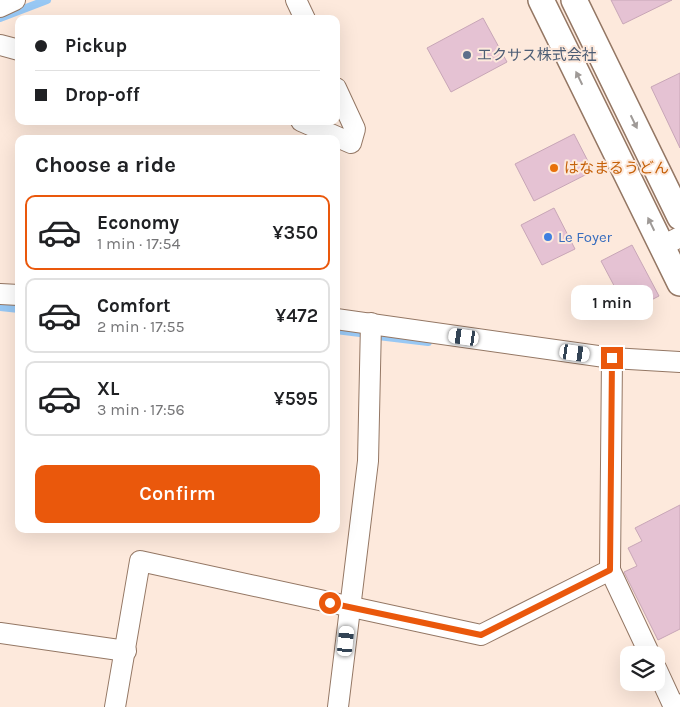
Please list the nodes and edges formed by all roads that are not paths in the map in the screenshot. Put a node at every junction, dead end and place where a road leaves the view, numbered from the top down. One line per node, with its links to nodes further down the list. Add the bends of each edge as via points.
1 (15, 0): 5 (street)
2 (296, 0): 6 (street)
3 (541, 0): 14 (street, one-way to 3)
4 (574, 0): 13 (street, one-way to 13)
5 (0, 7)
6 (302, 15)
7 (0, 45): 8 (street)
8 (15, 49)
9 (340, 97): 12 (street, via 355,130 351,143)
10 (311, 125): 11 (street)
11 (333, 135)
12 (340, 138)
13 (680, 217)
14 (671, 242): 15 (street)
15 (680, 283)
16 (0, 294): 17 (street)
17 (15, 295)
18 (340, 319): 19 (street)
19 (371, 323): 20 (street); 23 (street, via 368,461)
20 (612, 358): 21 (street); 22 (street)
21 (680, 362)
22 (610, 570): 23 (street, via 481,635); 25 (street)
23 (350, 607): 26 (street, via 140,561); 29 (street)
24 (0, 633): 26 (street)
25 (646, 646)
26 (126, 651): 28 (street)
27 (665, 688): 30 (street)
28 (115, 707)
29 (338, 707)
30 (674, 707)

